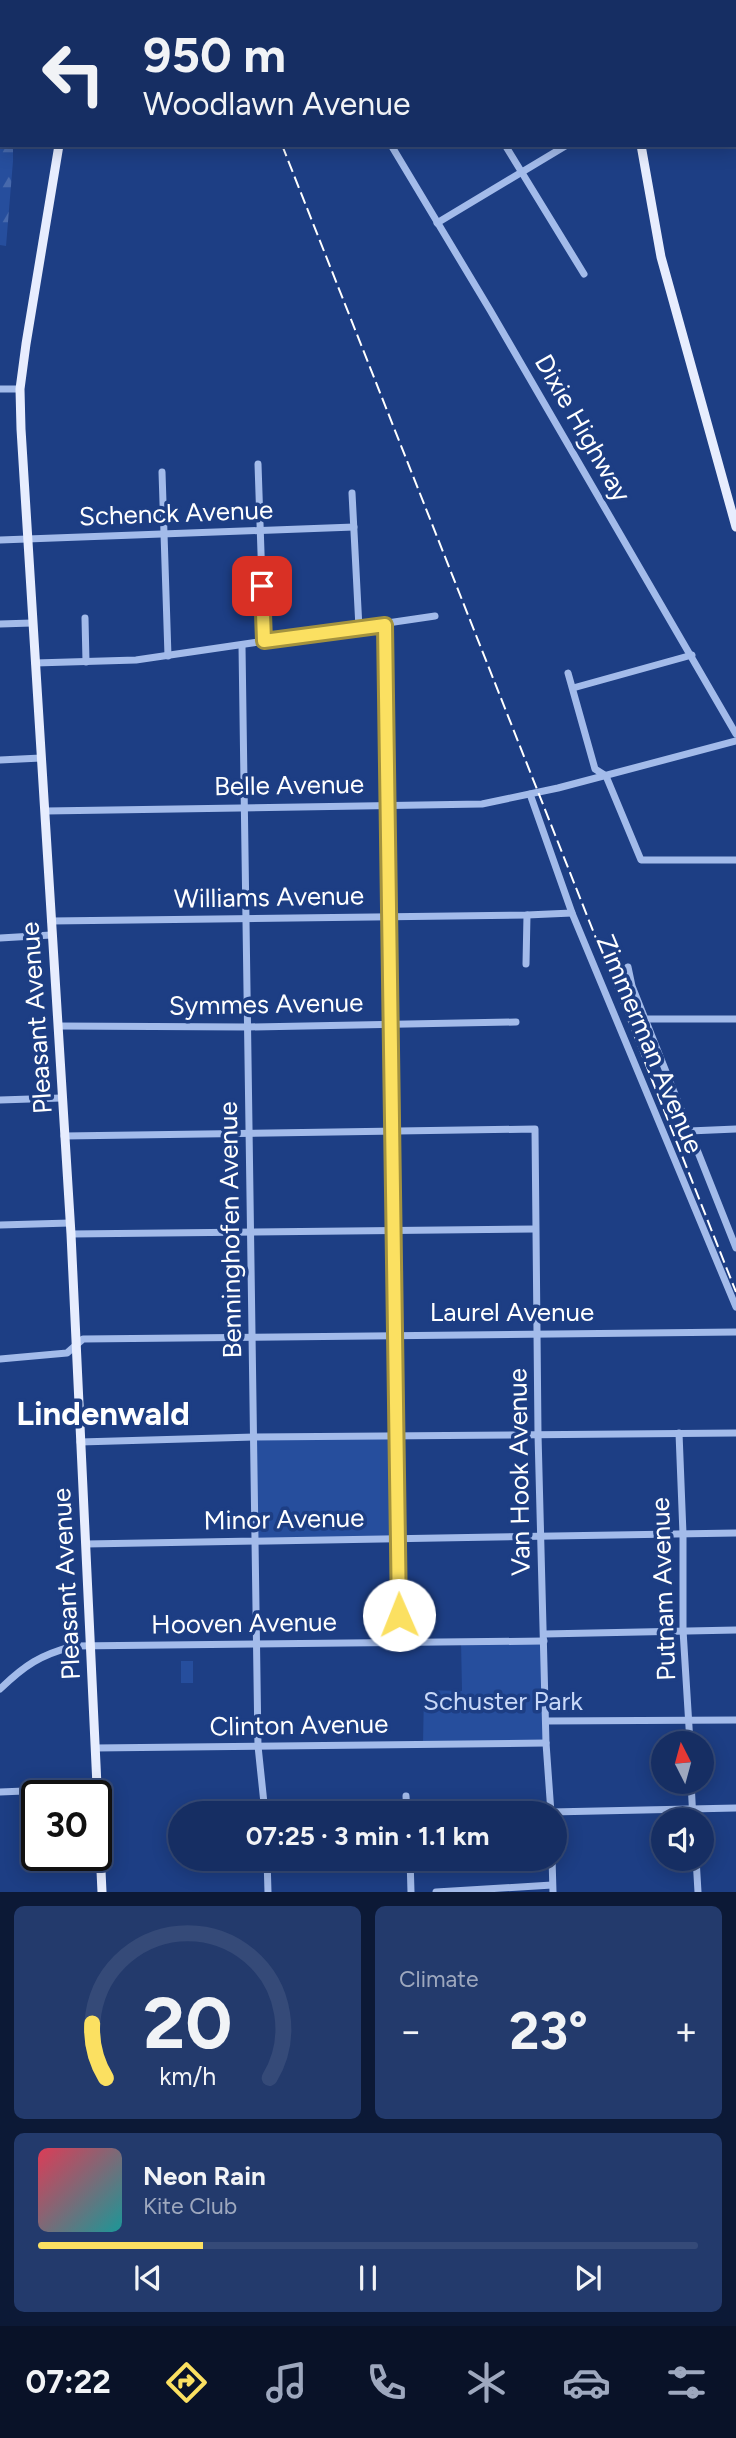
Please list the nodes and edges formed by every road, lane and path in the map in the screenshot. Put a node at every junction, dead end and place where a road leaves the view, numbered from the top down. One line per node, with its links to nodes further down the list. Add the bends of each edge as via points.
1 (59, 147): 10 (main road, Pleasant Avenue)
2 (392, 147): 7 (street, Dixie Highway)
3 (506, 147): 6 (street)
4 (564, 147): 6 (street)
5 (640, 147): 15 (main road, via 661,257)
6 (521, 173): 7 (street); 8 (street)
7 (437, 223): 28 (street, Dixie Highway)
8 (584, 274)
9 (0, 389): 10 (street)
10 (20, 389): 18 (main road, Pleasant Avenue)
11 (258, 464): 16 (street)
12 (162, 472): 17 (street)
13 (352, 493): 14 (street)
14 (354, 527): 16 (street, Schenck Avenue); 25 (street)
15 (736, 527)
16 (260, 531): 17 (street, Schenck Avenue); 26 (street)
17 (164, 534): 18 (street, Schenck Avenue); 29 (street)
18 (27, 539): 19 (street, Schenck Avenue); 22 (main road, Pleasant Avenue)
19 (0, 540)
20 (435, 616): 24 (street)
21 (85, 618): 30 (street)
22 (32, 623): 23 (street); 31 (main road, Pleasant Avenue)
23 (0, 624)
24 (385, 625): 25 (street); 40 (street)
25 (359, 628): 26 (street)
26 (264, 641): 27 (street)
27 (242, 646): 29 (street); 41 (street, Benninghofen Avenue)
28 (692, 655): 33 (street); 34 (street, Dixie Highway)
29 (168, 656): 30 (street)
30 (86, 662): 31 (street)
31 (35, 663): 36 (main road, Pleasant Avenue)
32 (568, 673): 33 (street)
33 (573, 688): 38 (street, via 595,769)
34 (736, 734)
35 (736, 741): 38 (street, Belle Avenue)
36 (41, 758): 37 (street); 42 (main road, Pleasant Avenue)
37 (0, 760)
38 (606, 776): 39 (street, Belle Avenue); 43 (street, via 641,860)
39 (530, 794): 40 (street, Belle Avenue, via 482,804); 44 (street, Zimmerman Avenue)
40 (388, 804): 41 (street, Belle Avenue); 46 (street)
41 (245, 806): 42 (street, Belle Avenue); 47 (street, Benninghofen Avenue)
42 (46, 811): 48 (main road, Pleasant Avenue)
43 (736, 860)
44 (572, 913): 45 (street, Williams Avenue); 74 (street, Zimmerman Avenue)
45 (527, 915): 46 (street, Williams Avenue); 51 (street)
46 (389, 917): 47 (street, Williams Avenue); 56 (street)
47 (247, 918): 48 (street, Williams Avenue); 58 (street, Benninghofen Avenue)
48 (51, 921): 49 (main road, Pleasant Avenue)
49 (51, 934): 50 (street); 57 (main road, Pleasant Avenue)
50 (0, 937)
51 (526, 964)
52 (628, 967): 53 (street, Zimmerman Avenue)
53 (646, 1019): 54 (street); 62 (street, Zimmerman Avenue)
54 (736, 1019)
55 (516, 1022): 56 (street, Symmes Avenue)
56 (390, 1023): 58 (street, Symmes Avenue); 63 (street)
57 (58, 1027): 58 (street, Symmes Avenue); 59 (main road, Pleasant Avenue)
58 (248, 1027): 64 (street, Benninghofen Avenue)
59 (61, 1098): 60 (street); 65 (main road, Pleasant Avenue)
60 (0, 1100)
61 (736, 1129): 62 (street)
62 (690, 1131): 68 (street, Zimmerman Avenue)
63 (392, 1132): 64 (street); 69 (street, Van Hook Avenue, via 535,1129); 70 (street)
64 (250, 1134): 65 (street); 71 (street, Benninghofen Avenue)
65 (64, 1136): 66 (main road, Pleasant Avenue)
66 (70, 1223): 67 (street); 72 (main road, Pleasant Avenue)
67 (0, 1225)
68 (732, 1227): 73 (street, Zimmerman Avenue)
69 (535, 1229): 70 (street); 76 (street, Van Hook Avenue)
70 (393, 1231): 71 (street); 77 (street)
71 (251, 1233): 72 (street); 78 (street, Benninghofen Avenue)
72 (71, 1234): 79 (main road, Pleasant Avenue)
73 (736, 1248)
74 (736, 1307)
75 (736, 1332): 76 (street, Laurel Avenue)
76 (537, 1333): 77 (street, Laurel Avenue); 83 (street, Van Hook Avenue)
77 (394, 1334): 78 (street, Laurel Avenue); 85 (street)
78 (252, 1337): 79 (street, Laurel Avenue, via 83,1339); 84 (street, Benninghofen Avenue)
79 (76, 1345): 80 (street, Laurel Avenue, via 67,1353); 86 (main road, Pleasant Avenue)
80 (0, 1359)
81 (679, 1433): 82 (street); 83 (street); 88 (street, Putnam Avenue)
82 (736, 1433)
83 (538, 1434): 85 (street); 89 (street, Van Hook Avenue)
84 (254, 1437): 85 (street); 86 (street); 91 (street, Benninghofen Avenue)
85 (397, 1437): 90 (street)
86 (80, 1442): 92 (main road, Pleasant Avenue)
87 (736, 1533): 88 (street, Minor Avenue)
88 (683, 1534): 89 (street, Minor Avenue); 93 (street, Putnam Avenue)
89 (541, 1536): 90 (street, Minor Avenue); 95 (street, Van Hook Avenue)
90 (398, 1538): 91 (street, Minor Avenue); 96 (street)
91 (255, 1539): 92 (street, Minor Avenue); 97 (street, Benninghofen Avenue)
92 (86, 1544): 98 (main road, Pleasant Avenue)
93 (683, 1630): 94 (street, Hooven Avenue); 95 (street, Hooven Avenue); 102 (street, Putnam Avenue)
94 (736, 1630)
95 (544, 1637): 96 (street, Hooven Avenue); 101 (street, Van Hook Avenue)
96 (399, 1642): 97 (street, Hooven Avenue)
97 (258, 1644): 98 (street, Hooven Avenue); 105 (street, Benninghofen Avenue)
98 (91, 1645): 99 (street, Hooven Avenue, via 54,1651 25,1666); 106 (main road, Pleasant Avenue)
99 (0, 1689)
100 (736, 1720): 102 (street)
101 (545, 1721): 102 (street); 104 (street, Van Hook Avenue)
102 (689, 1721): 103 (street, Putnam Avenue)
103 (689, 1731)
104 (546, 1742): 105 (street, Clinton Avenue); 113 (street, Van Hook Avenue)
105 (258, 1746): 106 (street, Clinton Avenue); 111 (street, Benninghofen Avenue)
106 (95, 1748): 107 (main road, Pleasant Avenue)
107 (97, 1780)
108 (21, 1791): 109 (street)
109 (0, 1792)
110 (406, 1796): 112 (street)
111 (264, 1801)
112 (406, 1801)
113 (550, 1801)
114 (736, 1808): 115 (street)
115 (714, 1809)
116 (651, 1810): 117 (street)
117 (567, 1812)
118 (101, 1871): 123 (main road, Pleasant Avenue)
119 (267, 1871): 124 (street)
120 (410, 1871): 125 (street)
121 (697, 1871): 127 (street)
122 (553, 1888): 126 (street)
123 (102, 1892)
124 (268, 1892)
125 (411, 1892)
126 (436, 1892)
127 (698, 1892)

